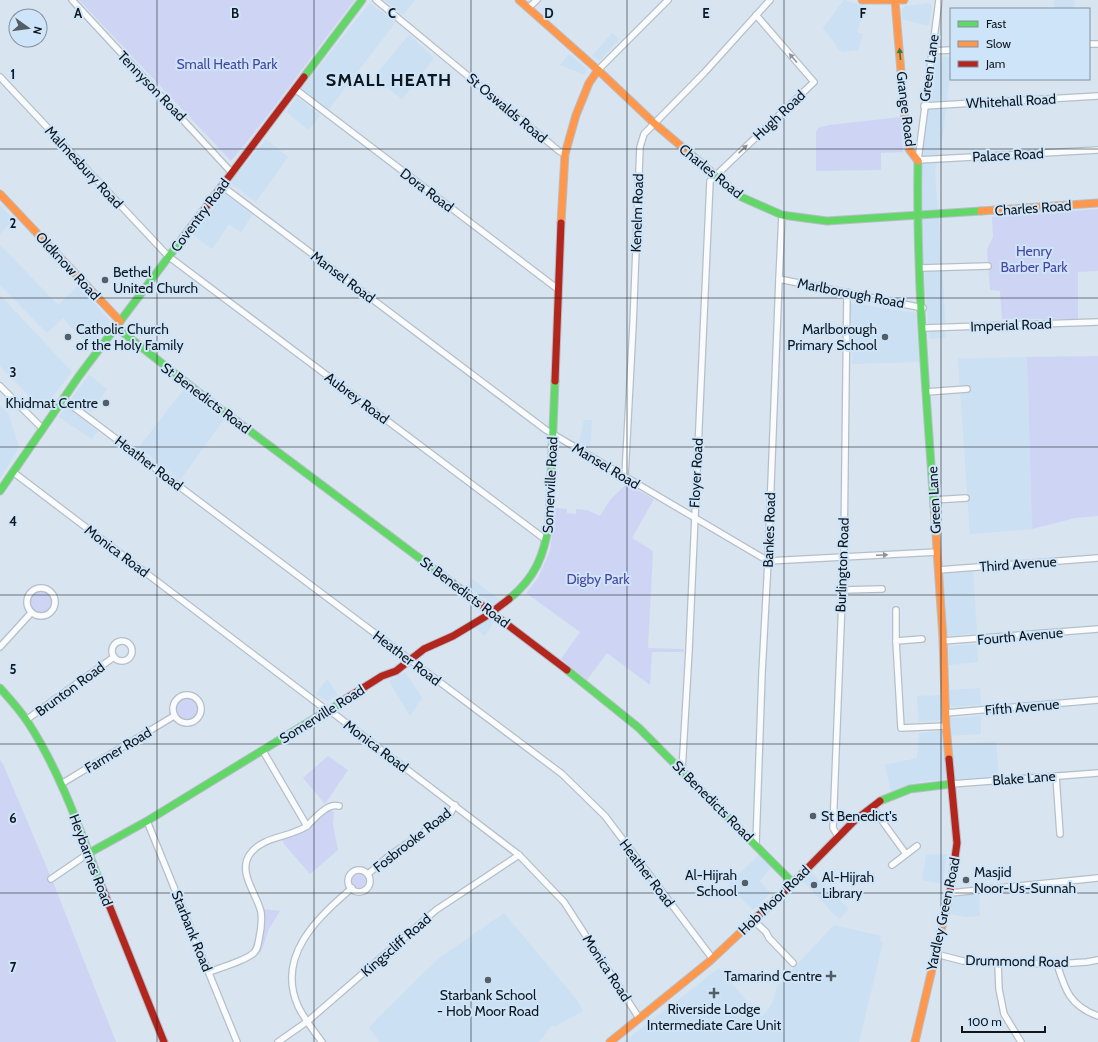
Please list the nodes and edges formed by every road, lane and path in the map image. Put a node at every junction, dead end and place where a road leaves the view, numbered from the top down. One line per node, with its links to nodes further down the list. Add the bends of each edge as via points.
1 (72, 0): 25 (street, Tennyson Road)
2 (362, 0): 18 (street, Coventry Road)
3 (376, 0): 23 (street, St Oswalds Road)
4 (519, 0): 12 (street, Charles Road)
5 (537, 0): 12 (street)
6 (668, 0): 16 (street, Somerville Road)
7 (770, 0): 13 (street, Kenelm Road)
8 (862, 0): 11 (street)
9 (904, 0): 11 (street)
10 (939, 0): 15 (street, Green Lane)
11 (895, 1): 24 (street, Grange Road, one-way to 11, via 909,149)
12 (528, 8): 16 (street, Charles Road)
13 (756, 15): 21 (street, Kenelm Road); 26 (street, Hugh Road, one-way to 13, via 814,82)
14 (950, 50): 15 (street)
15 (932, 51): 20 (street, Green Lane)
16 (598, 70): 21 (street, Charles Road); 23 (street, Somerville Road, via 589,83 576,115)
17 (0, 77): 32 (street, Malmesbury Road)
18 (295, 90): 25 (street, Coventry Road); 36 (street, Dora Road)
19 (1098, 96): 20 (street, Whitehall Road)
20 (924, 106): 24 (street, Green Lane)
21 (655, 124): 26 (street, Charles Road); 49 (street, Kenelm Road, via 644,134 640,147)
22 (1098, 150): 24 (street, Palace Road)
23 (565, 154): 36 (street, Somerville Road)
24 (918, 160): 31 (street, Grange Road)
25 (232, 173): 27 (street, Coventry Road)
26 (714, 176): 30 (street, Charles Road, via 739,196); 53 (street, Floyer Road, via 710,181)
27 (222, 186): 32 (street, Coventry Road); 47 (street, Mansel Road)
28 (0, 194): 40 (street, Oldknow Road)
29 (1098, 203): 31 (street, Charles Road)
30 (782, 215): 31 (street, Charles Road, via 827,221); 35 (street, Bankes Road)
31 (917, 216): 34 (street, Green Lane)
32 (168, 256): 40 (street, Coventry Road); 54 (street, Aubrey Road)
33 (988, 266): 34 (street)
34 (920, 268): 38 (street, Green Lane)
35 (779, 279): 37 (street, Marlborough Road); 58 (street, Bankes Road)
36 (559, 290): 47 (street, Somerville Road)
37 (847, 292): 38 (street, Marlborough Road); 56 (street, Burlington Road)
38 (923, 308): 41 (street, Green Lane)
39 (1098, 322): 41 (street, Imperial Road)
40 (118, 324): 45 (street, Coventry Road); 63 (street, St Benedicts Road, via 207,399)
41 (924, 328): 44 (street, Green Lane)
42 (0, 386): 46 (street)
43 (967, 389): 44 (street)
44 (926, 392): 52 (street, Green Lane)
45 (63, 399): 46 (street, Coventry Road); 71 (street, Heather Road)
46 (42, 428): 48 (street, Coventry Road)
47 (553, 434): 49 (street, Mansel Road); 54 (street, Somerville Road)
48 (13, 472): 50 (street, Coventry Road); 74 (street, Monica Road)
49 (624, 476): 53 (street, Mansel Road)
50 (0, 491)
51 (966, 498): 52 (street)
52 (933, 500): 55 (street, Green Lane)
53 (694, 518): 58 (street, Mansel Road); 80 (street, Floyer Road)
54 (546, 540): 63 (street, Somerville Road, via 537,567 514,594)
55 (937, 552): 56 (street, one-way to 55); 59 (street, Green Lane)
56 (843, 557): 58 (street); 61 (street, Burlington Road)
57 (1098, 558): 59 (street, Third Avenue)
58 (768, 560): 92 (street, Bankes Road)
59 (938, 570): 68 (street, Green Lane)
60 (882, 589): 61 (street)
61 (842, 590): 91 (street, Burlington Road, via 833,828)
62 (896, 610): 67 (street)
63 (492, 612): 71 (street, Somerville Road, via 416,655); 80 (street, St Benedicts Road, via 639,728)
64 (31, 613): 64 (street, via 27,607 29,594 38,588 51,593 54,603 51,612 43,616); 69 (street)
65 (1098, 629): 68 (street, Fourth Avenue)
66 (922, 639): 67 (street)
67 (896, 641): 78 (street, via 901,728)
68 (943, 641): 75 (street, Green Lane)
69 (0, 647)
70 (114, 657): 77 (street, Brunton Road)
71 (411, 661): 74 (street, Somerville Road, via 389,676 382,676 336,705); 106 (street, Heather Road, via 562,774 589,800 605,816)
72 (0, 688): 77 (street, Heybarnes Road)
73 (1098, 700): 75 (street, Fifth Avenue)
74 (330, 712): 79 (street, Somerville Road, via 320,715); 85 (street, Monica Road)
75 (946, 713): 78 (street, Green Lane)
76 (174, 716): 76 (street, via 173,705 181,696 193,696 200,704 199,716 190,723 178,721); 83 (street, Farmer Road)
77 (26, 720): 83 (street, Heybarnes Road, via 40,741)
78 (946, 726): 84 (street, Green Lane)
79 (262, 751): 88 (street, Somerville Road); 89 (street)
80 (682, 771): 92 (street, St Benedicts Road)
81 (1098, 773): 82 (street, Blake Lane)
82 (1056, 776): 84 (street, Blake Lane); 90 (street)
83 (61, 784): 94 (street, Heybarnes Road)
84 (951, 784): 87 (street, Hob Moor Road, via 910,789 884,799); 103 (street, Yardley Green Road, via 957,843)
85 (455, 805): 96 (street, Monica Road); 98 (street, Fosbrooke Road, via 450,814 389,856)
86 (339, 806): 89 (street, via 329,806)
87 (872, 807): 91 (street, Hob Moor Road); 95 (street)
88 (147, 821): 94 (street, Somerville Road); 111 (street, Starbank Road)
89 (306, 826): 111 (street, via 301,830 263,842 250,854 245,870 261,913 258,945 253,954)
90 (1060, 834)
91 (838, 836): 101 (street, Hob Moor Road)
92 (756, 844): 101 (street, St Benedicts Road)
93 (917, 846): 95 (street)
94 (89, 854): 100 (street, Somerville Road); 115 (street, Heybarnes Road)
95 (906, 854): 97 (street)
96 (519, 855): 113 (street, Monica Road, via 564,902); 114 (street, Kingscliff Road, via 436,910)
97 (892, 864)
98 (368, 874): 102 (street, Fosbrooke Road, via 370,882 366,889 359,891); 102 (street, Fosbrooke Road, via 359,870 351,874 348,883)
99 (1098, 878): 103 (street)
100 (51, 879)
101 (793, 883): 104 (street, Hob Moor Road)
102 (352, 888): 114 (street, Fosbrooke Road, via 310,928 296,954 292,978 293,991)
103 (950, 893): 105 (street, Yardley Green Road)
104 (753, 920): 106 (street, Hob Moor Road); 108 (street)
105 (936, 954): 109 (street, Drummond Road, via 963,961); 120 (street, Yardley Green Road)
106 (712, 958): 113 (street, Hob Moor Road)
107 (1098, 960): 110 (street, Drummond Road)
108 (793, 963)
109 (998, 963): 110 (street, Drummond Road); 121 (street, via 999,989 1004,1014)
110 (1057, 964): 112 (street, via 1064,987 1075,1004)
111 (209, 972): 116 (street, Starbank Road)
112 (1098, 1016)
113 (639, 1018): 119 (street, Hob Moor Road)
114 (308, 1022): 117 (street, Kingscliff Road); 118 (street, Fosbrooke Road)
115 (164, 1042)
116 (237, 1042)
117 (278, 1042)
118 (322, 1042)
119 (610, 1042)
120 (915, 1042)
121 (1021, 1042)

